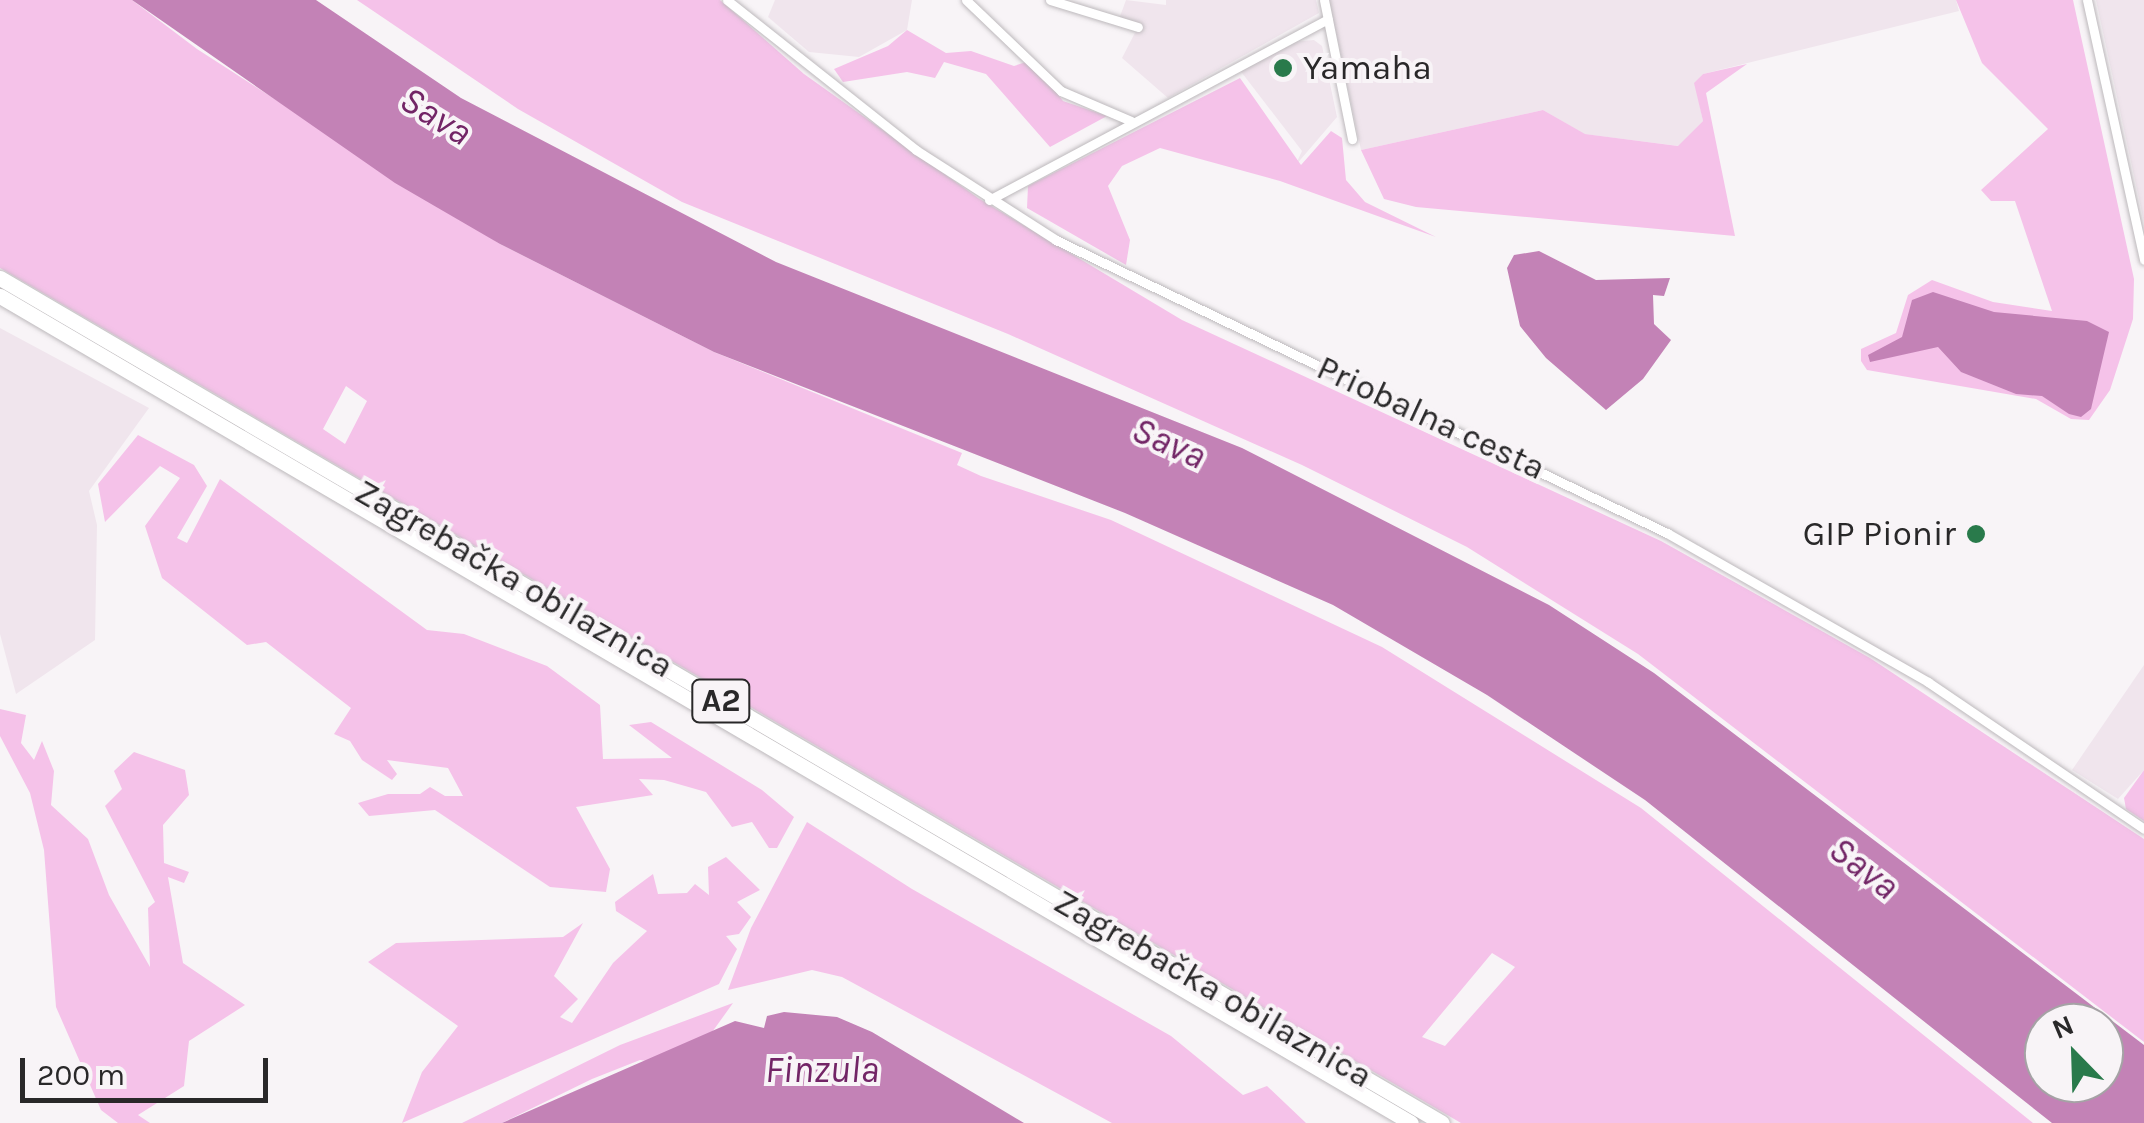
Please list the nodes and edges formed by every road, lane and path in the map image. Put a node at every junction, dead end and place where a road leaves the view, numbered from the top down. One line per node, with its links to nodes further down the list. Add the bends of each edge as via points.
1 (727, 0): 10 (street, Priobalna cesta, via 843,97)
2 (966, 0): 8 (street, via 1061,91)
3 (1050, 0): 7 (street)
4 (1324, 0): 6 (street)
5 (2087, 0): 11 (street)
6 (1328, 19): 8 (street); 9 (street)
7 (1138, 27)
8 (1132, 121): 10 (street)
9 (1352, 139)
10 (989, 200): 14 (street, Priobalna cesta, via 1172,300 1667,533 1928,682)
11 (2144, 260)
12 (0, 278): 16 (highway, Zagrebačka obilaznica / A2)
13 (0, 296): 15 (highway, Zagrebačka obilaznica / A2)
14 (2144, 829)
15 (1411, 1123)
16 (1442, 1123)

